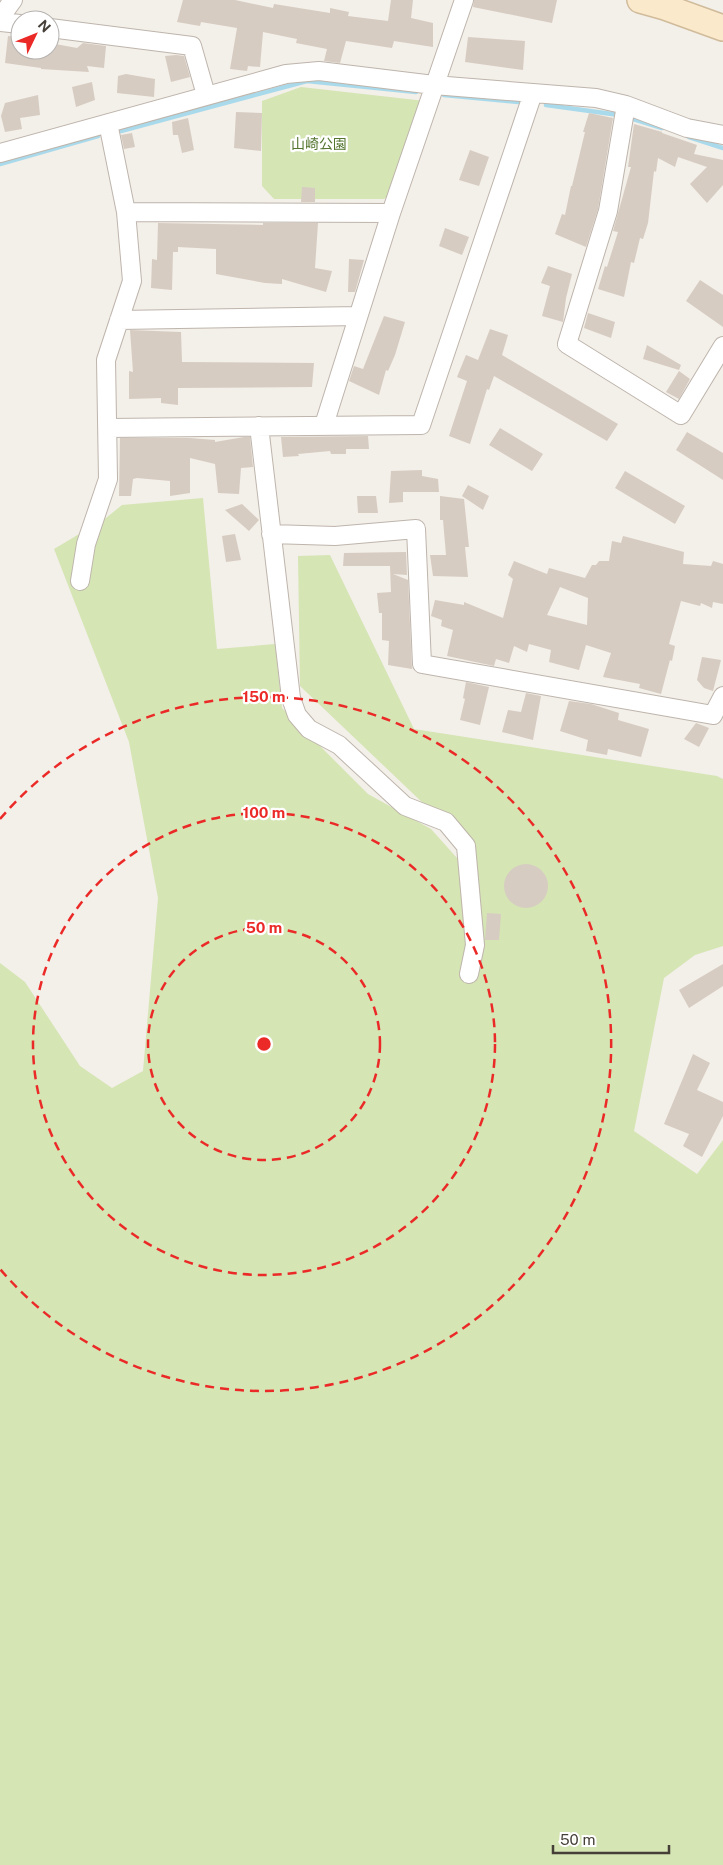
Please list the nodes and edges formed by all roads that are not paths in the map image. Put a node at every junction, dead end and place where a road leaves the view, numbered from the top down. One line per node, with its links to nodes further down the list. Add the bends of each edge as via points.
1 (13, 0): 5 (street)
2 (464, 0): 8 (street)
3 (640, 0): 4 (street)
4 (666, 3): 6 (street)
5 (0, 18)
6 (723, 28)
7 (60, 29): 10 (street, via 192,46)
8 (434, 85): 9 (street); 10 (street, via 303,71); 16 (street)
9 (534, 93): 11 (street, via 596,98); 21 (street, via 421,425)
10 (206, 95): 12 (street)
11 (624, 112): 13 (street); 19 (street, via 608,211 568,344 681,415)
12 (108, 123): 14 (street); 15 (street)
13 (723, 136)
14 (0, 153)
15 (126, 212): 16 (street); 18 (street, via 132,281)
16 (390, 213): 17 (street)
17 (358, 316): 18 (street); 21 (street)
18 (119, 320): 22 (street, via 106,360)
19 (723, 346)
20 (260, 426): 21 (street); 22 (street); 23 (street)
21 (324, 426)
22 (108, 428): 24 (street, via 108,479 86,544)
23 (271, 534): 25 (street, via 335,536 416,529 422,664 713,716); 26 (street, via 291,698 297,715 309,729 339,745 405,806 446,822 466,846 475,945)
24 (80, 581)
25 (723, 696)
26 (470, 974)

